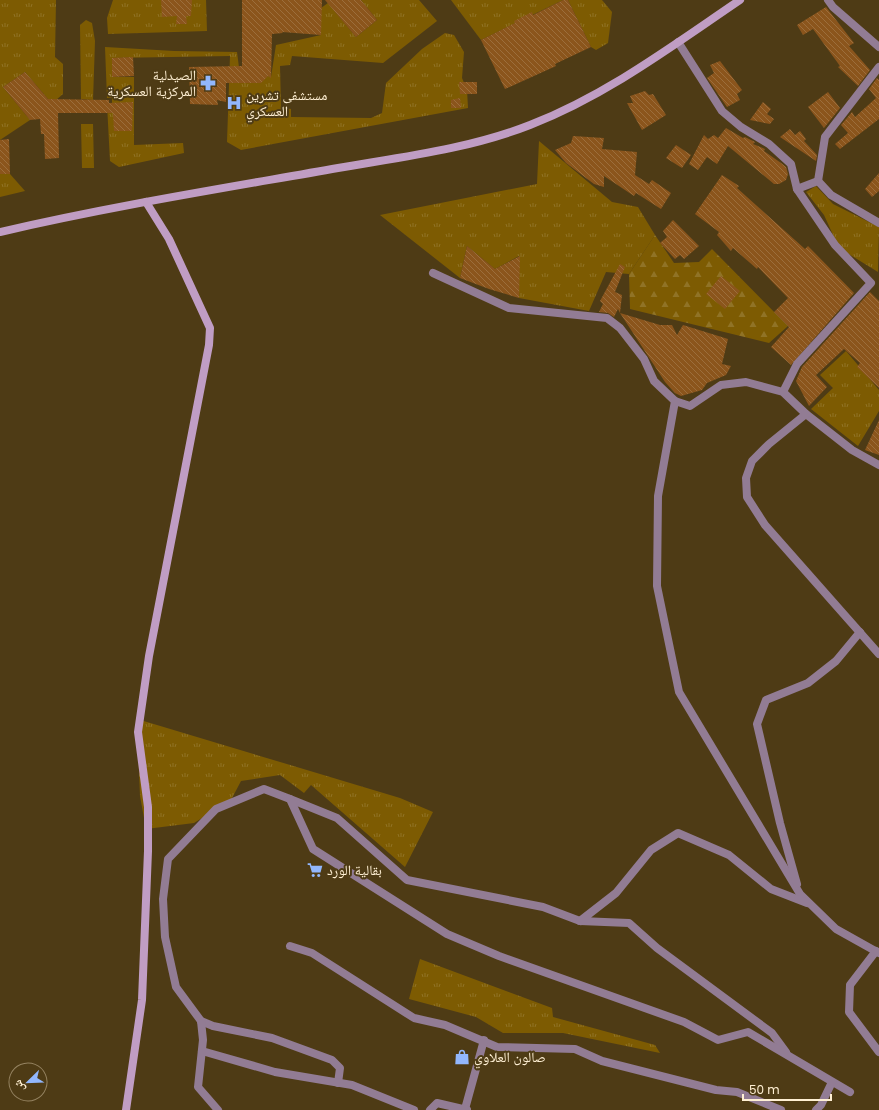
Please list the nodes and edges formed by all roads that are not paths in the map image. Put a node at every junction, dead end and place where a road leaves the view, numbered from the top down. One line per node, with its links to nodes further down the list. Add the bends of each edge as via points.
1 (740, 0): 3 (street)
2 (828, 0): 4 (street)
3 (678, 42): 7 (street, via 722,111 741,127 769,144 791,164); 8 (street, via 661,55 573,106 527,126 478,142)
4 (879, 47)
5 (879, 67): 6 (street, via 825,137)
6 (818, 181): 7 (street); 9 (street, via 831,195)
7 (797, 189): 12 (street, via 835,245 871,283 797,364)
8 (146, 202): 10 (street, via 81,213); 32 (street, via 169,239 210,328 209,345 149,656 138,732 148,807 148,851 142,1000)
9 (879, 223)
10 (0, 232)
11 (433, 273): 13 (street, via 508,308 606,318 620,328 644,359 654,381)
12 (783, 392): 13 (street, via 746,382 721,385 690,406); 14 (street)
13 (675, 401): 19 (street, via 658,496 657,586 679,692)
14 (806, 414): 15 (street, via 852,450); 16 (street, via 752,461 746,478 747,497 764,525)
15 (879, 464)
16 (860, 632): 17 (street); 19 (street, via 836,661 808,683 766,700 757,724)
17 (879, 654)
18 (290, 799): 21 (street, via 337,818 407,880 544,907); 24 (street, via 264,789 216,809 168,859 163,899 165,937 176,987); 28 (street, via 313,849 447,934 499,956 684,1022 718,1040 748,1032)
19 (800, 894): 20 (street)
20 (812, 905): 21 (street, via 771,889 729,855 678,833 652,850 616,892); 23 (street, via 836,929)
21 (580, 921): 28 (street, via 629,923 657,948 772,1033)
22 (290, 946): 25 (street, via 312,953 414,1018 445,1025)
23 (877, 952): 27 (street, via 850,985 849,1012)
24 (201, 1021): 26 (street); 30 (street, via 213,1026 272,1038 332,1060 340,1068)
25 (484, 1040): 36 (street); 37 (street, via 497,1047 575,1049 602,1061 716,1090 737,1092)
26 (202, 1051): 30 (street, via 275,1072); 33 (street, via 198,1087)
27 (879, 1052)
28 (788, 1056): 29 (street)
29 (832, 1082): 31 (street); 38 (street)
30 (338, 1083): 34 (street, via 352,1085)
31 (850, 1092)
32 (126, 1110)
33 (218, 1110)
34 (414, 1110)
35 (430, 1110): 36 (street, via 437,1103)
36 (466, 1110)
37 (781, 1110)
38 (816, 1110)

